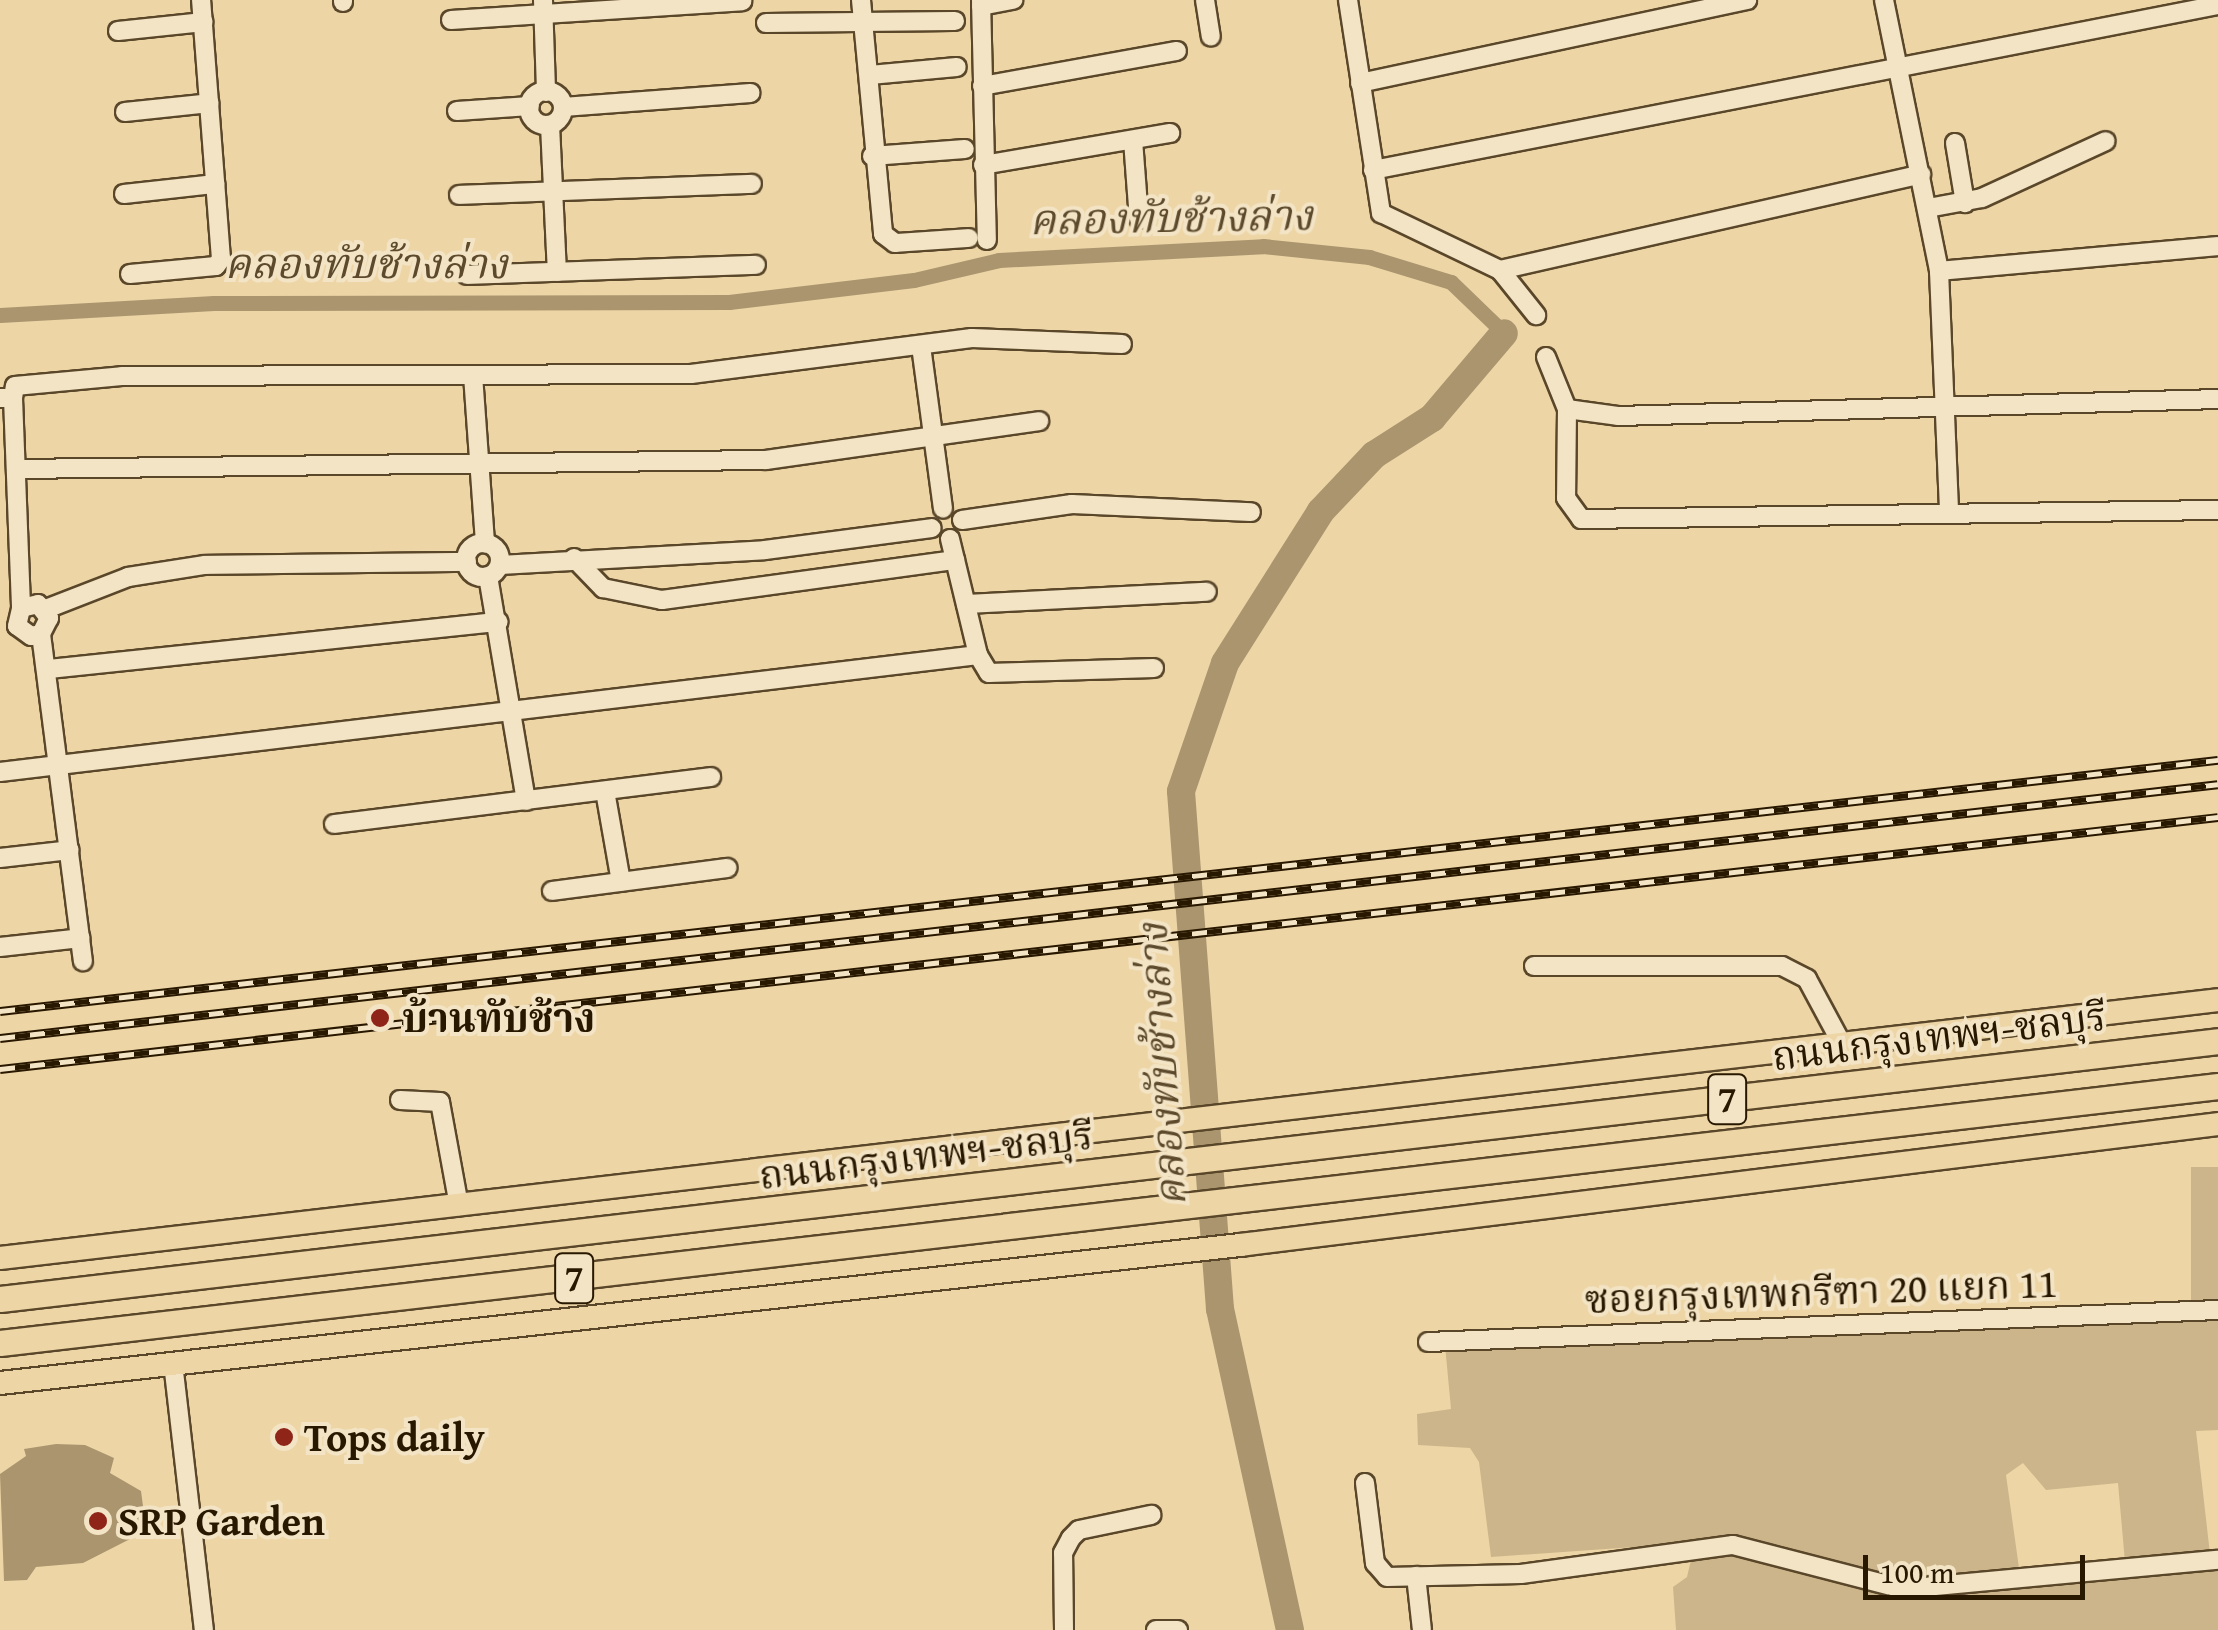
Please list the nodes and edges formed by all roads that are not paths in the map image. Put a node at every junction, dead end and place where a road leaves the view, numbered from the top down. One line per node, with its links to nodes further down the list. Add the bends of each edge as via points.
1 (201, 0): 15 (street)
2 (861, 0): 14 (street)
3 (1013, 0): 9 (street)
4 (1205, 0): 18 (street)
5 (1348, 0): 23 (street)
6 (1748, 0): 23 (street)
7 (1884, 0): 21 (street)
8 (742, 2): 11 (street)
9 (981, 3): 24 (street)
10 (2218, 5): 21 (street)
11 (544, 8): 12 (street); 25 (street)
12 (451, 20)
13 (955, 20): 14 (street)
14 (863, 21): 16 (street); 22 (street)
15 (204, 22): 17 (street); 27 (street)
16 (766, 23)
17 (118, 31)
18 (1211, 38)
19 (1176, 51): 24 (street)
20 (957, 67): 22 (street)
21 (1902, 70): 40 (street); 41 (street)
22 (870, 75): 38 (street)
23 (1360, 82): 40 (street)
24 (982, 86): 39 (street)
25 (546, 92): 28 (street); 29 (street)
26 (750, 93): 29 (street)
27 (210, 103): 31 (street); 42 (street)
28 (530, 106): 30 (street); 32 (street, via 535,121)
29 (563, 106): 32 (street)
30 (457, 111)
31 (125, 112)
32 (550, 125): 46 (street)
33 (1170, 132): 34 (street)
34 (1133, 140): 39 (street); 49 (street)
35 (2106, 141): 47 (street)
36 (1956, 143): 47 (street)
37 (966, 150): 38 (street)
38 (872, 156): 39 (street, via 879,224 888,238 978,240)
39 (983, 165)
40 (1373, 170): 52 (street, via 1377,202 1391,222)
41 (1922, 174): 48 (street); 52 (street)
42 (215, 184): 44 (street); 55 (street, via 218,264)
43 (752, 184): 46 (street)
44 (124, 194)
45 (459, 194): 46 (street)
46 (550, 194): 54 (street)
47 (1966, 203): 48 (street)
48 (1928, 208): 53 (street)
49 (1139, 218)
50 (2218, 246): 53 (street)
51 (756, 264): 54 (street)
52 (1500, 270): 57 (street)
53 (1939, 271): 64 (street)
54 (557, 272): 56 (street)
55 (130, 274)
56 (467, 275)
57 (1536, 315)
58 (1122, 344): 59 (street, via 1008,336)
59 (921, 346): 61 (street, via 721,373); 67 (street)
60 (1546, 357): 65 (street)
61 (472, 375): 62 (street, via 122,376 15,386); 68 (street)
62 (6, 398): 69 (street)
63 (2218, 399): 64 (street)
64 (1944, 407): 65 (street, via 1618,416); 71 (street)
65 (1567, 408): 71 (street, via 1566,498 1581,519)
66 (1039, 421): 67 (street)
67 (935, 433): 68 (street, via 766,460); 70 (street)
68 (476, 462): 69 (street); 77 (street)
69 (10, 481): 82 (street)
70 (943, 509): 74 (street); 75 (street)
71 (1949, 510): 72 (street)
72 (2218, 510)
73 (1252, 512): 74 (street, via 1072,504)
74 (962, 520): 76 (street)
75 (932, 528): 76 (street); 78 (street, via 764,550)
76 (950, 539): 79 (street)
77 (485, 544): 80 (street, via 470,550); 81 (street, via 496,549)
78 (574, 558): 79 (street, via 603,588 662,600); 81 (street)
79 (956, 560): 84 (street)
80 (467, 562): 81 (street, via 476,576); 85 (street, via 178,568 128,577)
81 (494, 571): 87 (street)
82 (8, 574): 86 (street)
83 (1208, 592): 84 (street)
84 (966, 604): 90 (street)
85 (46, 610): 86 (street, via 38,604); 88 (street, via 47,628)
86 (19, 617): 88 (street); 89 (street)
87 (498, 622): 92 (street); 93 (street)
88 (40, 634): 92 (street)
89 (0, 639)
90 (978, 655): 91 (street, via 989,674 1000,676); 93 (street)
91 (1154, 668)
92 (49, 669): 94 (street)
93 (512, 713): 94 (street); 98 (street)
94 (62, 765): 95 (street); 100 (street)
95 (0, 772)
96 (710, 777): 97 (street)
97 (604, 790): 98 (street); 103 (street)
98 (526, 800): 99 (street)
99 (334, 824)
100 (70, 850): 101 (street); 105 (street)
101 (0, 858)
102 (727, 868): 103 (street)
103 (621, 882): 104 (street)
104 (552, 891)
105 (81, 938): 106 (street); 107 (street)
106 (0, 947)
107 (83, 961)
108 (1534, 966): 111 (street, via 1782,966 1808,979)
109 (2218, 1000): 111 (main road)
110 (2218, 1041): 117 (highway, ถนนกรุงเทพฯ-ชลบุรี / 7)
111 (1842, 1044): 115 (main road)
112 (2218, 1086): 120 (highway, ถนนกรุงเทพฯ-ชลบุรี / 7)
113 (400, 1100): 115 (street, via 435,1099 442,1106)
114 (2218, 1124): 121 (main road, via 1240,1245)
115 (460, 1206): 116 (main road)
116 (0, 1258)
117 (0, 1299)
118 (2218, 1310): 119 (street, ซอยกรุงเทพกรีฑา 20 แยก 11)
119 (1428, 1342)
120 (0, 1343)
121 (173, 1363): 122 (main road); 127 (street)
122 (0, 1383)
123 (1364, 1483): 126 (street, via 1378,1573)
124 (1151, 1515): 128 (street, via 1079,1530 1071,1538 1063,1553)
125 (2218, 1560): 126 (street, via 1903,1589 1733,1546 1522,1574)
126 (1416, 1576): 131 (street)
127 (204, 1630)
128 (1064, 1630)
129 (1156, 1630): 130 (street)
130 (1178, 1630)
131 (1422, 1630)

